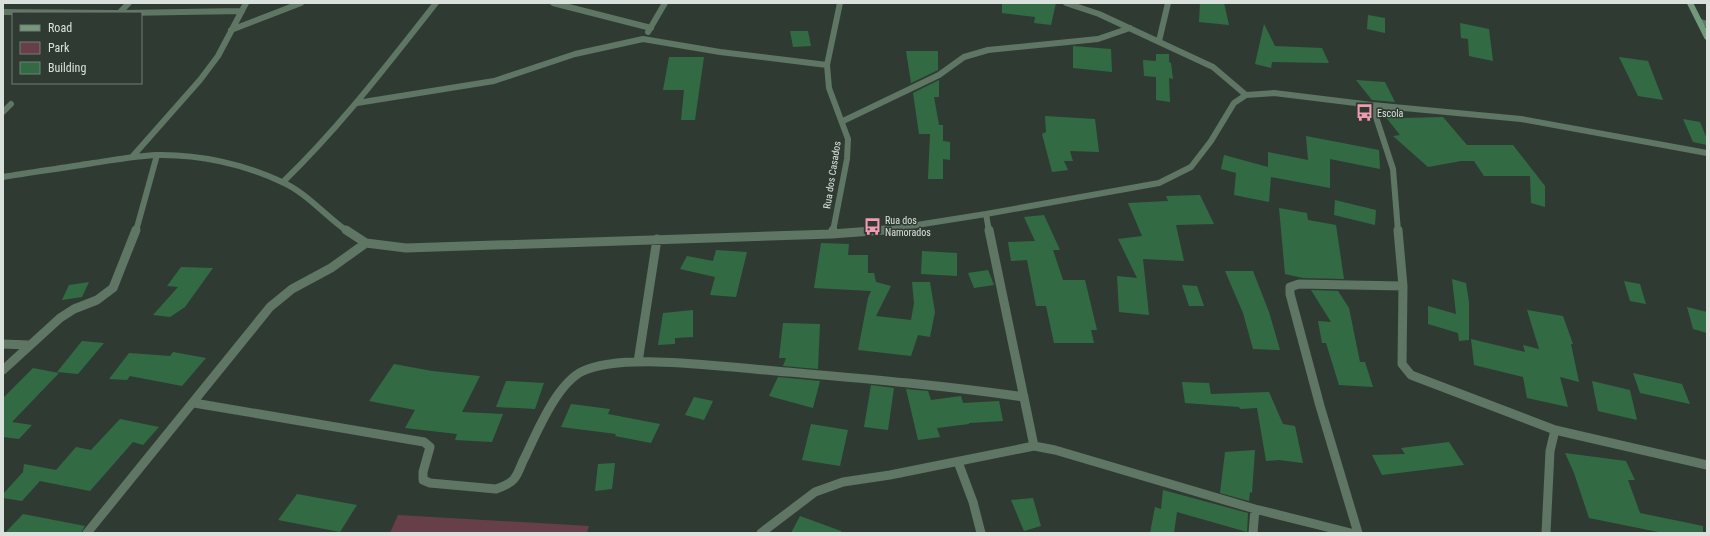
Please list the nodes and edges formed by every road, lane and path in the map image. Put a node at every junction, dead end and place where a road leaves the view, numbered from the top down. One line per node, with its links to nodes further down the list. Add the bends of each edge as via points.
1 (129, 3): 12 (street)
2 (246, 3): 11 (street)
3 (301, 3): 17 (street)
4 (436, 3): 23 (street)
5 (553, 3): 15 (street)
6 (665, 3): 15 (street)
7 (840, 3): 21 (street, Rua dos Casados)
8 (1066, 3): 16 (street)
9 (1168, 3): 20 (street)
10 (1690, 3): 14 (main road)
11 (242, 11): 13 (street); 17 (street)
12 (119, 12)
13 (142, 13)
14 (1704, 23): 18 (main road)
15 (651, 28): 19 (street)
16 (1130, 28): 20 (street); 27 (street, via 1098,39 1069,44 988,50 964,57 940,75)
17 (231, 30): 30 (street, via 218,56 200,80)
18 (1707, 37)
19 (642, 39): 21 (street, via 720,52); 23 (street, via 575,54 494,81)
20 (1159, 41): 22 (street, via 1213,67)
21 (827, 64): 27 (street, Rua dos Casados, via 829,88 834,105)
22 (1246, 95): 25 (street, via 1274,93); 33 (street, via 1234,104 1191,167 1159,182)
23 (357, 103): 32 (street, via 317,149)
24 (11, 104): 26 (street)
25 (1372, 105): 28 (street, via 1521,119); 37 (street, via 1393,169)
26 (3, 112)
27 (843, 121): 34 (street, Rua dos Casados, via 848,139 847,158)
28 (1707, 152)
29 (157, 155): 30 (street); 32 (street, via 232,164); 39 (street, via 137,228 113,288 97,300 60,318)
30 (132, 157): 31 (street)
31 (3, 177)
32 (283, 182): 36 (street)
33 (986, 214): 34 (street, via 878,231); 42 (street)
34 (832, 234): 35 (street)
35 (657, 239): 36 (street, via 406,248); 40 (street)
36 (366, 243): 43 (street, via 330,268 292,289 270,307)
37 (1403, 286): 44 (street, via 1402,364 1411,375); 54 (street, via 1299,284 1290,287 1320,406)
38 (3, 344): 39 (street)
39 (29, 345): 41 (street)
40 (638, 362): 42 (street, via 715,365 882,379); 43 (street, via 609,364 582,371 569,380 556,398 514,479 496,489 430,483 423,480 422,474 430,447 424,442)
41 (3, 370)
42 (1024, 397): 45 (street)
43 (194, 403): 49 (street)
44 (1555, 430): 47 (street); 55 (street, via 1550,451)
45 (1034, 446): 46 (street); 48 (street)
46 (958, 462): 50 (street, via 843,482 815,492); 51 (street)
47 (1707, 465)
48 (1255, 509): 52 (street); 53 (street)
49 (87, 533)
50 (761, 533)
51 (981, 533)
52 (1253, 533)
53 (1351, 533)
54 (1358, 533)
55 (1546, 533)

